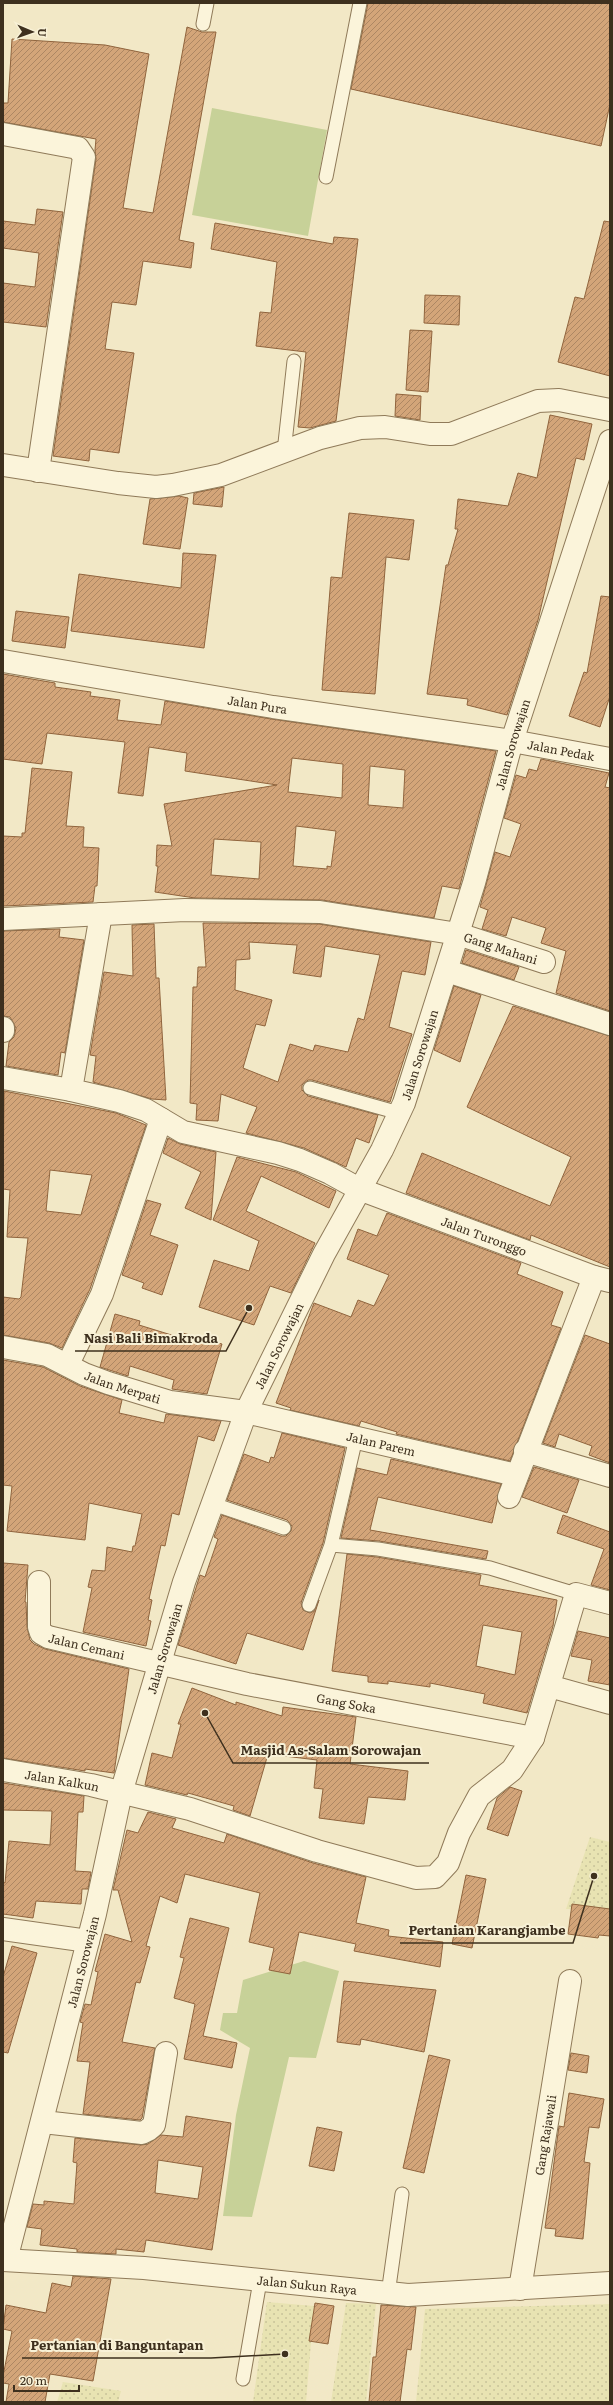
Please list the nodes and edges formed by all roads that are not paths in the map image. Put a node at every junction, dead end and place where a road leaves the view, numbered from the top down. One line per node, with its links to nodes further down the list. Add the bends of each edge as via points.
1 (207, 3): 3 (lane)
2 (360, 3): 5 (lane)
3 (203, 24)
4 (3, 134): 11 (street, via 78,148 84,157)
5 (326, 177)
6 (294, 361): 9 (lane)
7 (610, 410): 9 (street, via 559,400 543,400 451,434 430,434 384,427 360,428 320,438)
8 (610, 441): 13 (street, Jalan Sorowajan)
9 (284, 452): 11 (street, via 221,475 156,487)
10 (3, 465): 11 (street)
11 (38, 471)
12 (3, 661): 13 (street, Jalan Pura, via 273,707)
13 (512, 741): 14 (street, Jalan Pedak); 17 (street, Jalan Sorowajan)
14 (610, 759)
15 (101, 914): 16 (street, Gang Mahani); 17 (street, Gang Mahani, via 185,910 320,912); 23 (street)
16 (3, 919)
17 (458, 934): 18 (street, Gang Mahani); 19 (street, Jalan Sorowajan)
18 (544, 962)
19 (447, 971): 20 (street); 24 (street, Jalan Sorowajan, via 415,1073)
20 (610, 1024)
21 (3, 1078): 23 (street, Jalan Turonggo)
22 (310, 1088): 24 (lane)
23 (71, 1090): 25 (street, Jalan Turonggo, via 119,1101 146,1110)
24 (399, 1113): 26 (street, Jalan Sorowajan)
25 (162, 1119): 26 (street, Jalan Turonggo, via 183,1132 300,1160); 29 (street, via 102,1294)
26 (359, 1189): 27 (street, Jalan Turonggo); 30 (street, Jalan Sorowajan)
27 (602, 1279): 32 (street)
28 (3, 1348): 29 (street, Jalan Merpati, via 47,1355)
29 (68, 1364): 30 (street, Jalan Merpati, via 84,1374 142,1395 186,1405)
30 (246, 1412): 31 (street, Jalan Parem); 36 (street, Jalan Sorowajan)
31 (356, 1438): 33 (street, Jalan Parem); 38 (lane)
32 (525, 1451): 33 (street); 34 (street)
33 (516, 1475): 35 (street)
34 (610, 1476)
35 (509, 1497)
36 (213, 1504): 37 (lane); 43 (street, Jalan Sorowajan, via 182,1589)
37 (284, 1528)
38 (331, 1545): 40 (lane, via 378,1549 490,1568); 42 (lane)
39 (39, 1582): 43 (street, Jalan Cemani, via 40,1632 48,1637)
40 (576, 1594): 41 (street); 44 (street, Jalan Kalkun)
41 (610, 1603)
42 (309, 1605)
43 (160, 1665): 46 (street, Gang Soka); 48 (street, Jalan Sorowajan)
44 (549, 1686): 45 (street); 46 (street, Jalan Kalkun)
45 (610, 1703)
46 (533, 1738): 48 (street, Jalan Kalkun, via 512,1770 478,1796 459,1833 448,1863 435,1877 416,1878 317,1851 190,1809)
47 (3, 1770): 48 (street, Jalan Kalkun, via 91,1785)
48 (121, 1793): 50 (street, Jalan Sorowajan)
49 (3, 1929): 50 (street)
50 (88, 1941): 53 (street, Jalan Sorowajan)
51 (570, 1981): 58 (street, Gang Rajawali)
52 (166, 2053): 53 (street, via 154,2125 148,2130 142,2133)
53 (43, 2122): 55 (street, Jalan Sorowajan)
54 (402, 2194): 59 (lane)
55 (4, 2264): 56 (street, Jalan Sukun Raya, via 144,2268)
56 (260, 2281): 59 (street, Jalan Sukun Raya); 60 (lane)
57 (610, 2283): 58 (street, Jalan Sukun Raya)
58 (520, 2289): 59 (street, Jalan Sukun Raya)
59 (388, 2294)
60 (243, 2378)

